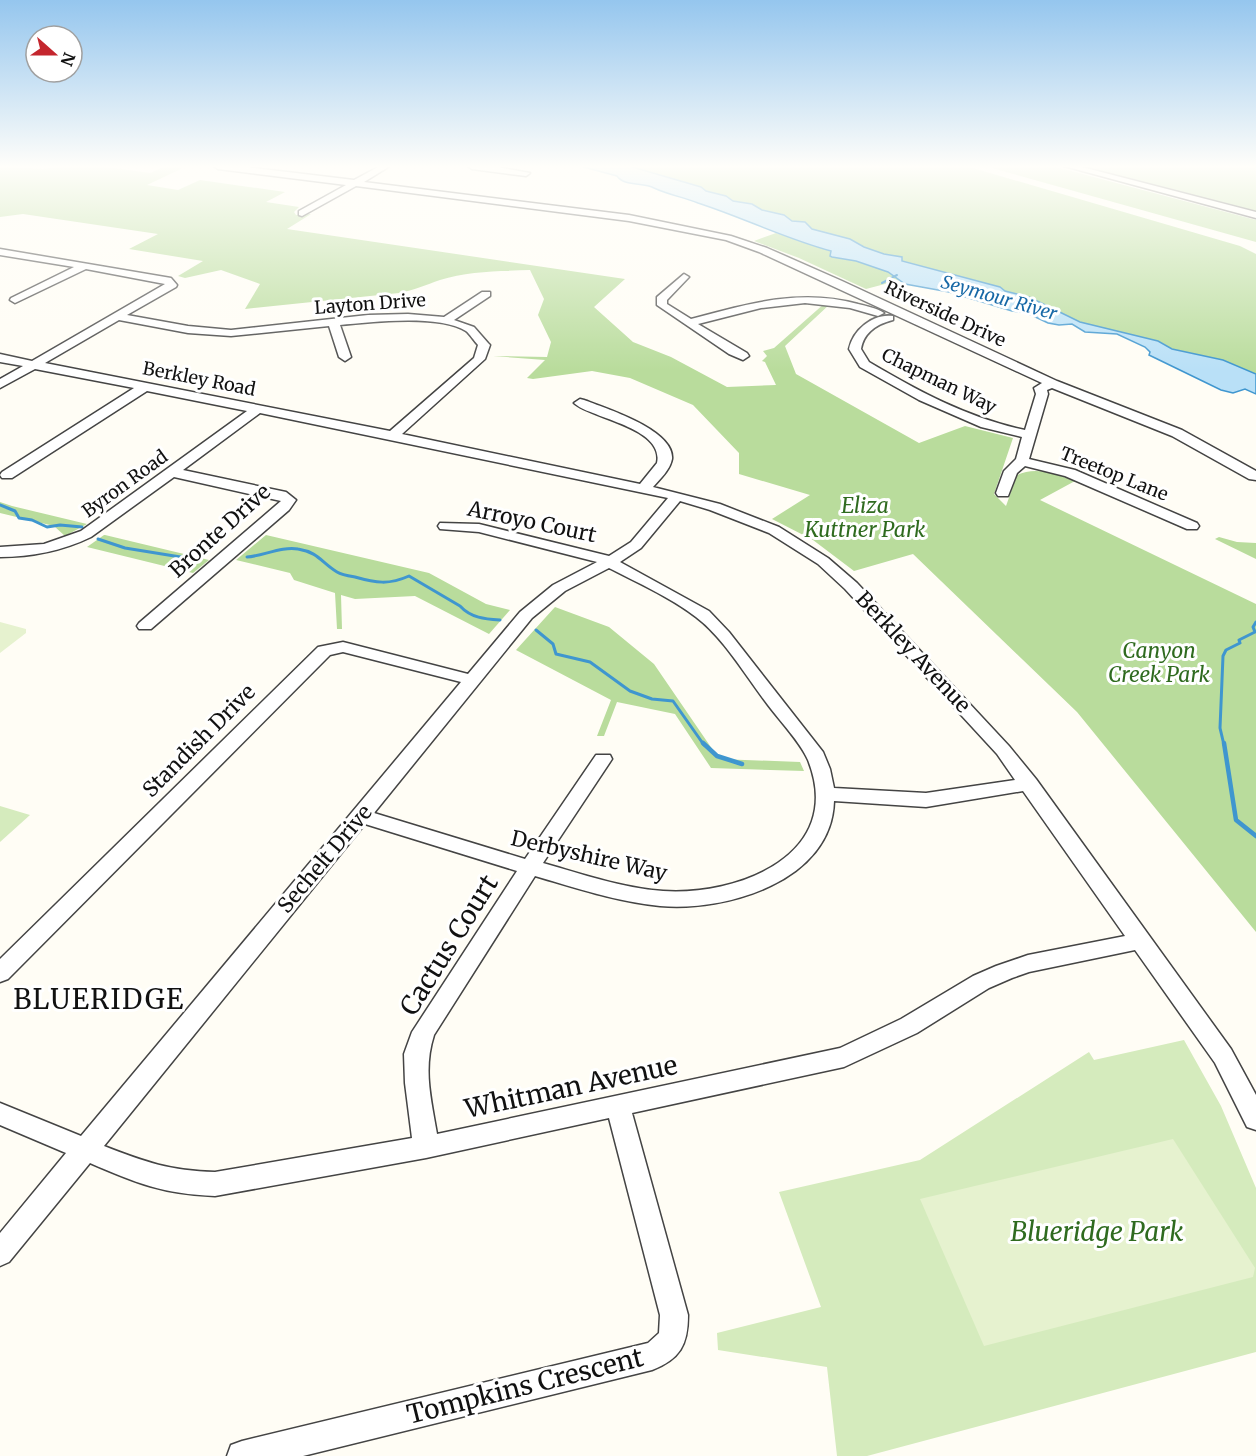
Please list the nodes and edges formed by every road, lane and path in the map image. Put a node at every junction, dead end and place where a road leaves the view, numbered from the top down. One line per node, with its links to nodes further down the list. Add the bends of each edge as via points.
1 (709, 234): 12 (street, Riverside Drive, via 763,250)
2 (0, 252): 3 (street)
3 (85, 266): 6 (street); 7 (street, via 167,280 172,285)
4 (684, 277): 10 (street, via 660,302)
5 (486, 294): 9 (street)
6 (15, 300)
7 (118, 317): 11 (street, Layton Drive, via 230,333); 16 (street)
8 (889, 318): 10 (street, Riverside Drive, via 844,302 795,299 763,303); 12 (street, Riverside Drive); 23 (street, Chapman Way, via 872,323 859,337 855,349 864,364 970,420)
9 (447, 320): 11 (street, Layton Drive, via 400,316); 24 (street, Layton Drive, via 478,333 484,345 482,354)
10 (689, 323): 13 (street)
11 (334, 324): 14 (street)
12 (917, 325): 18 (street, Riverside Drive); 20 (street, Riverside Drive)
13 (743, 356)
14 (345, 357)
15 (0, 358): 16 (street, Berkley Road)
16 (33, 365): 17 (street); 19 (street, Berkley Road)
17 (0, 384)
18 (1053, 384): 20 (street); 28 (street, Riverside Drive, via 1177,433)
19 (144, 387): 22 (street, Berkley Road); 27 (street)
20 (1040, 388): 23 (street, via 1042,394)
21 (580, 403): 29 (street, via 635,423 664,451 663,465)
22 (258, 409): 24 (street, Berkley Road); 26 (street, Byron Road)
23 (1029, 435): 25 (street)
24 (392, 436): 29 (street, Berkley Avenue)
25 (1022, 461): 30 (street, via 1011,471); 33 (street, Treetop Lane, via 1088,480)
26 (172, 472): 34 (street, Byron Road, via 69,543 35,552); 36 (street, Bronte Drive, via 290,500)
27 (7, 475)
28 (1254, 476)
29 (643, 489): 31 (street, Berkley Avenue)
30 (1003, 493)
31 (677, 496): 35 (street, Sechelt Drive, via 641,540); 39 (street, Berkley Avenue, via 752,519 823,561 975,718)
32 (445, 526): 35 (street, Arroyo Court, via 479,528)
33 (1191, 526)
34 (0, 552)
35 (609, 561): 37 (street, Sechelt Drive, via 542,600); 40 (street, Derbyshire Way, via 703,614 723,635 816,756)
36 (145, 626)
37 (472, 680): 41 (street, Sechelt Drive); 44 (street, Standish Drive, via 343,647 324,651)
38 (603, 759): 42 (street, Cactus Court)
39 (1029, 784): 40 (street, via 926,800); 43 (street, Berkley Avenue)
40 (826, 794): 42 (street, Derbyshire Way, via 821,825 813,843 780,872 738,891 695,899 651,898)
41 (360, 816): 42 (street, Derbyshire Way); 49 (street, Sechelt Drive)
42 (530, 868): 48 (street, Cactus Court, via 424,1032 416,1054)
43 (1142, 941): 45 (street, Whitman Avenue, via 1004,972 892,1035 844,1057); 47 (street, Berkley Avenue, via 1223,1056)
44 (0, 973)
45 (618, 1106): 48 (street, Whitman Avenue); 51 (street, Tompkins Crescent, via 672,1305 674,1337 663,1350)
46 (0, 1114): 49 (street, Whitman Avenue)
47 (1256, 1119)
48 (426, 1147): 49 (street, Whitman Avenue, via 215,1184 184,1183 146,1175)
49 (84, 1149): 50 (street, Sechelt Drive)
50 (0, 1253)
51 (242, 1456)

